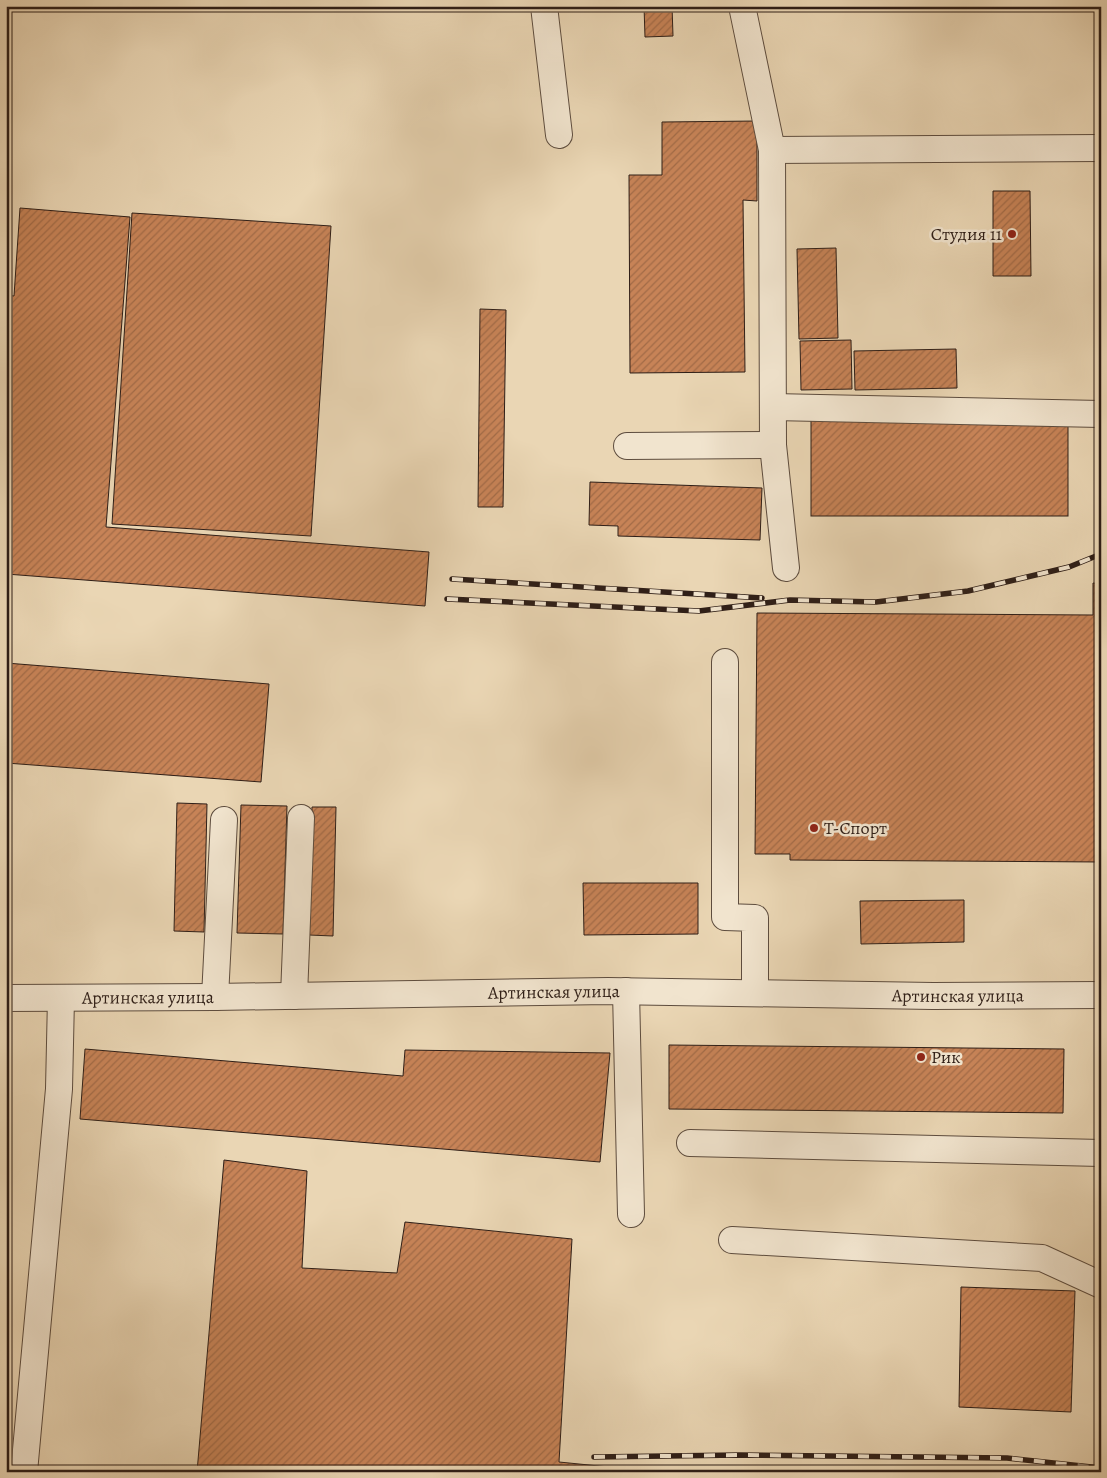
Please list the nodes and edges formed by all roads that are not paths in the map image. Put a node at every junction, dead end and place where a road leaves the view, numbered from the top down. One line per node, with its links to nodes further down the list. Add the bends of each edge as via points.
1 (544, 6): 3 (street)
2 (742, 6): 5 (street)
3 (559, 135)
4 (1101, 148): 5 (street)
5 (772, 150): 6 (street)
6 (773, 407): 7 (street); 8 (street)
7 (1101, 414)
8 (773, 445): 9 (street); 10 (street)
9 (627, 446)
10 (786, 568)
11 (726, 662): 15 (street, via 725,917 755,918)
12 (301, 818): 17 (street)
13 (224, 820): 18 (street)
14 (626, 991): 15 (street, Артинская улица); 17 (street, Артинская улица); 23 (street)
15 (755, 993): 16 (street, Артинская улица)
16 (1101, 995)
17 (294, 996): 18 (street, Артинская улица)
18 (215, 997): 20 (street, Артинская улица)
19 (6, 998): 20 (street, Артинская улица)
20 (61, 998): 26 (street, via 59,1088)
21 (690, 1143): 22 (street)
22 (1101, 1153)
23 (631, 1214)
24 (732, 1240): 25 (street, via 1042,1258)
25 (1101, 1285)
26 (24, 1472)

